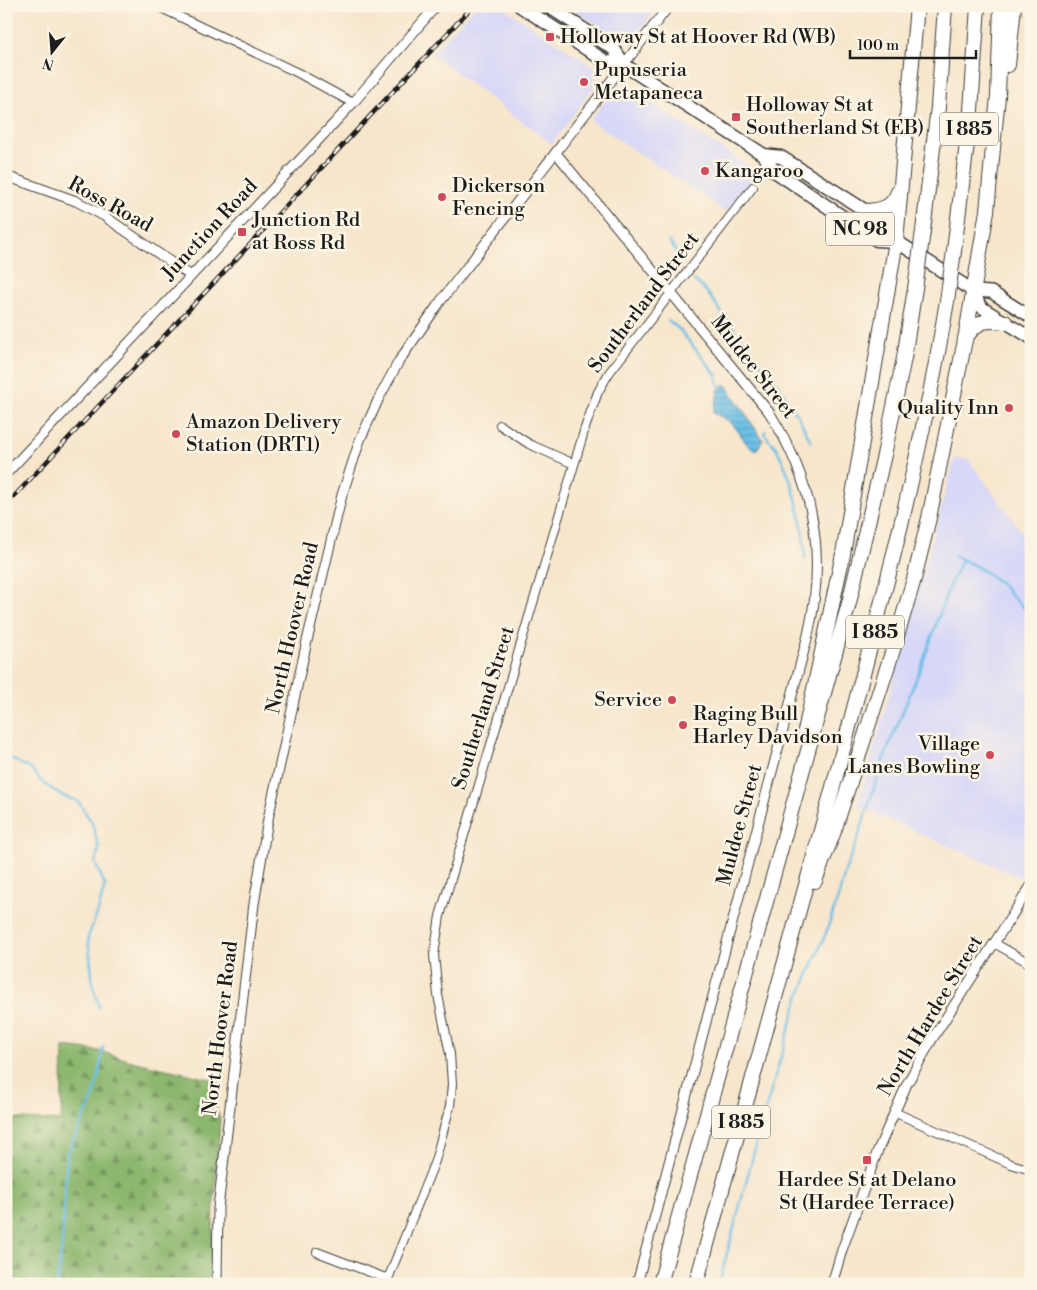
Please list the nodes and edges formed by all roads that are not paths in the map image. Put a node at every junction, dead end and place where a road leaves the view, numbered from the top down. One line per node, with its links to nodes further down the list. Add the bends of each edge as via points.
1 (157, 6): 12 (street)
2 (436, 6): 12 (street, Junction Road)
3 (520, 6): 11 (highway, NC 98, via 604,62)
4 (548, 6): 11 (highway, NC 98, via 614,49)
5 (669, 6): 11 (street, North Hoover Road)
6 (918, 6): 18 (highway)
7 (945, 6): 31 (highway, I 885, bridge, via 924,232 904,358 849,603)
8 (978, 6): 34 (highway, I 885, bridge, via 971,110 935,373 899,537)
9 (1001, 6): 13 (highway)
10 (1014, 6): 13 (highway, via 1006,78)
11 (624, 65): 14 (street, North Hoover Road); 15 (highway, NC 98)
12 (354, 102): 21 (street, Junction Road)
13 (995, 134): 22 (highway, via 987,211)
14 (556, 153): 23 (street, Muldee Street); 40 (street, North Hoover Road, via 403,354 379,398 352,460 317,598 260,865 218,1208)
15 (764, 155): 19 (highway, NC 98, via 781,157); 20 (highway, NC 98, via 773,170 877,240)
16 (6, 176): 21 (street, Ross Road, via 76,201 104,216)
17 (753, 187): 23 (street, Southerland Street)
18 (900, 189): 19 (highway, via 890,205); 20 (highway)
19 (866, 211): 20 (highway, NC 98, via 887,224)
20 (896, 241): 22 (highway); 31 (highway, via 844,554 806,725)
21 (191, 276): 30 (street, Junction Road)
22 (973, 291): 24 (main road, via 991,292); 25 (main road, via 981,307); 27 (highway)
23 (671, 292): 29 (street, Southerland Street, via 603,383); 41 (street, Muldee Street, via 760,399 786,442 810,503 816,535 816,579 808,635)
24 (1031, 317)
25 (1005, 322): 26 (main road); 27 (highway, via 982,322)
26 (1031, 338)
27 (965, 340): 34 (highway, via 929,518 903,616 833,834)
28 (500, 425): 29 (street, via 529,444)
29 (574, 464): 39 (street, Southerland Street, via 440,916 434,955 450,1054 450,1106 432,1170)
30 (6, 474)
31 (800, 779): 42 (highway, I 885)
32 (1031, 886): 33 (street, North Hardee Street)
33 (994, 943): 35 (street); 36 (street, North Hardee Street, via 931,1041)
34 (786, 959): 43 (highway, I 885)
35 (1031, 964)
36 (894, 1112): 37 (street); 44 (street, North Hardee Street)
37 (1031, 1170)
38 (317, 1252): 39 (street)
39 (387, 1281)
40 (217, 1284)
41 (637, 1284)
42 (660, 1284)
43 (696, 1284)
44 (832, 1284)

